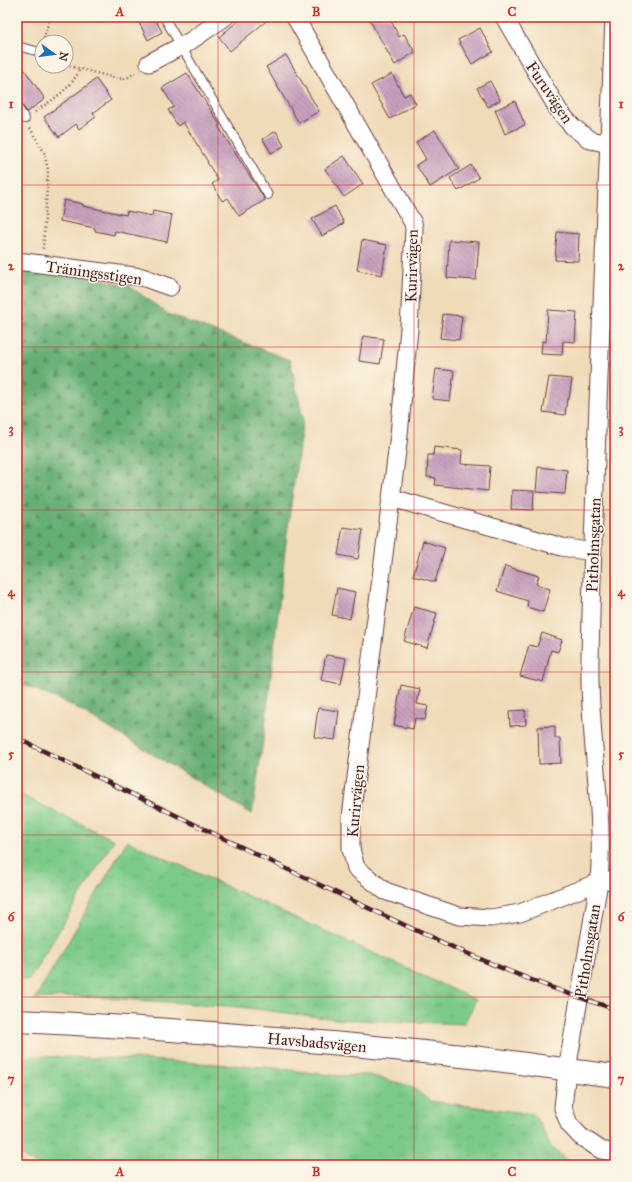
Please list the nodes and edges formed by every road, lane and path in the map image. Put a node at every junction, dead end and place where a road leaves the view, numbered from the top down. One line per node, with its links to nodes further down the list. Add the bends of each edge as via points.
1 (50, 17): 7 (path)
2 (164, 17): 9 (lane)
3 (226, 17): 9 (street)
4 (295, 17): 22 (street, Kurirvägen, via 413,223 409,329)
5 (504, 17): 16 (street, Furuvägen, via 559,111 573,127 590,140)
6 (614, 17): 16 (street, Pitholmsgatan)
7 (45, 34)
8 (17, 46): 10 (lane)
9 (181, 47): 11 (street); 17 (lane)
10 (34, 50)
11 (149, 64): 13 (path, via 132,75 119,79)
12 (74, 67): 13 (path)
13 (80, 69): 15 (path, via 75,80 63,92)
14 (17, 107): 15 (lane)
15 (25, 120): 19 (path, via 44,152 48,170)
16 (612, 145): 21 (street, Pitholmsgatan)
17 (268, 196)
18 (17, 261): 19 (street, Träningsstigen)
19 (42, 264): 20 (street, Träningsstigen, via 142,277)
20 (170, 287)
21 (608, 350): 23 (street, Pitholmsgatan)
22 (392, 498): 23 (street, via 562,547); 24 (street, Kurirvägen, via 351,817 351,850 356,868 385,891 459,916 491,918 520,913)
23 (592, 552): 24 (street, Pitholmsgatan, via 589,697 601,853)
24 (607, 880): 26 (street, Pitholmsgatan)
25 (17, 1021): 26 (main road, Havsbadsvägen, via 282,1038 464,1056)
26 (567, 1070): 27 (main road, Havsbadsvägen); 28 (street, Pitholmsgatan, via 564,1108 569,1124 580,1136 601,1150)
27 (615, 1076)
28 (615, 1153)

